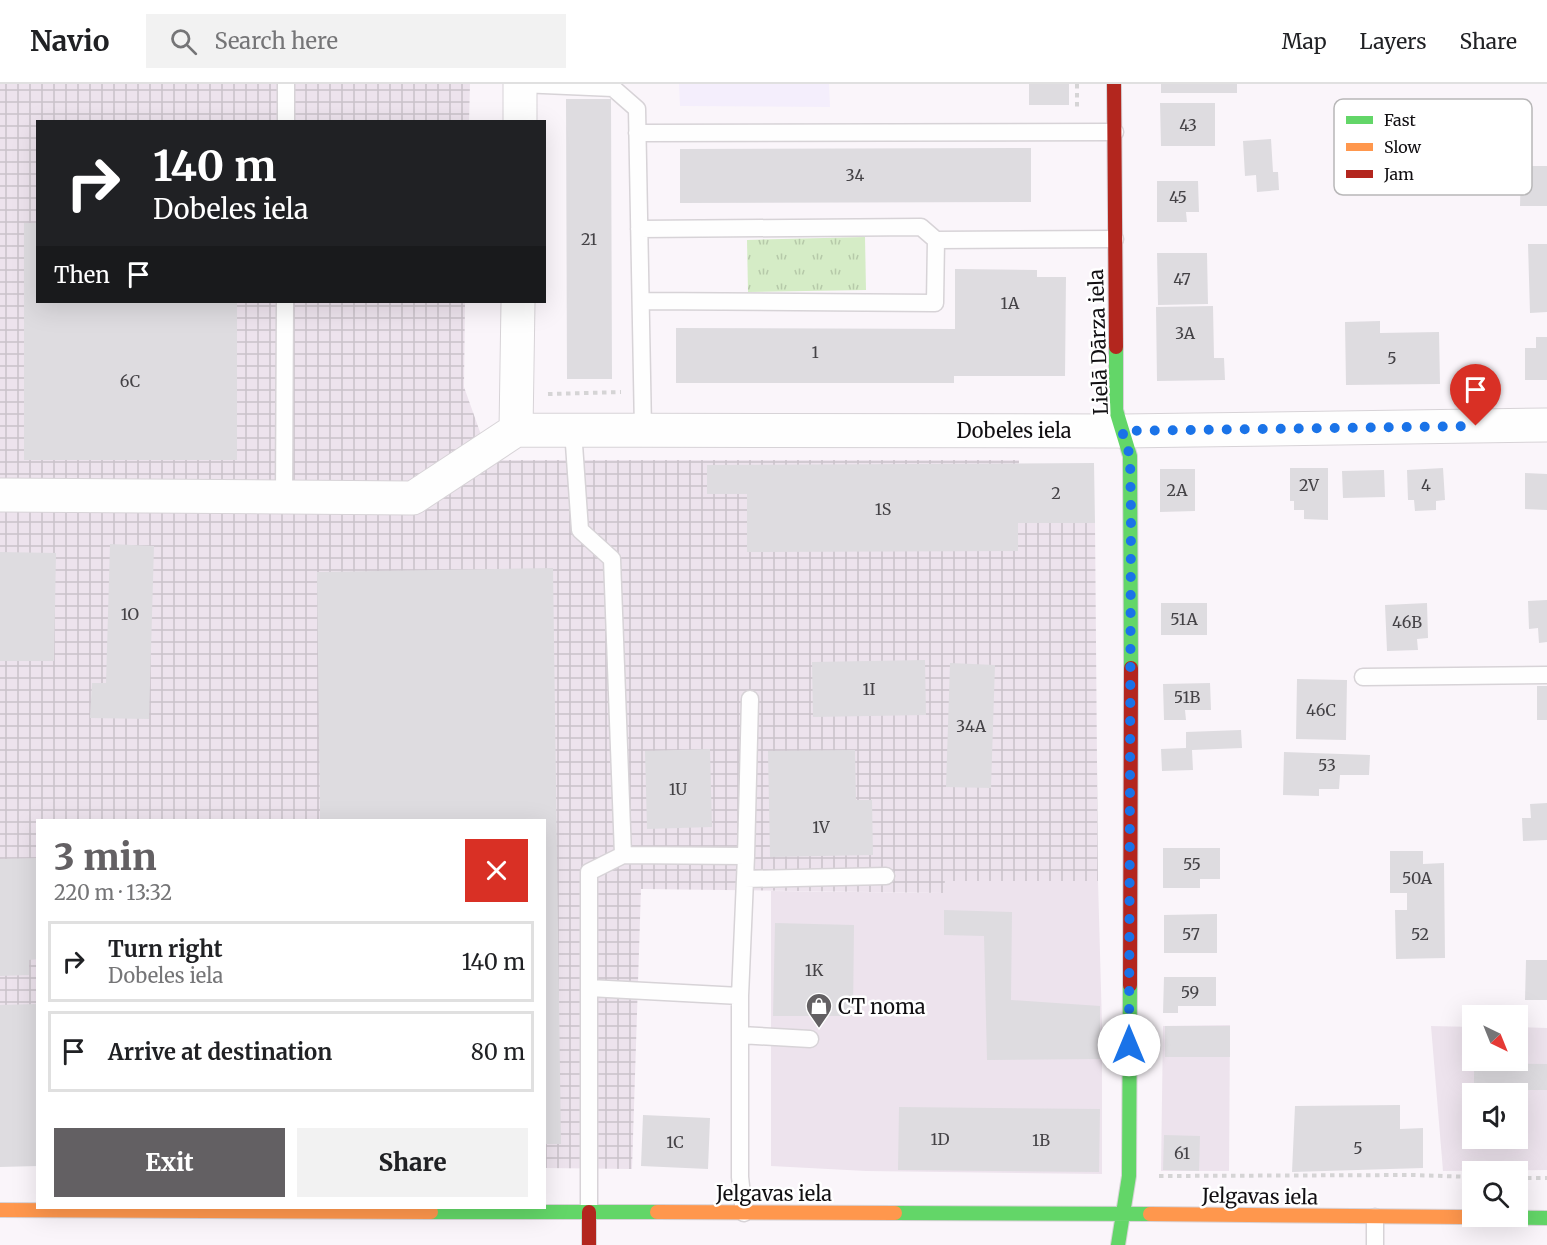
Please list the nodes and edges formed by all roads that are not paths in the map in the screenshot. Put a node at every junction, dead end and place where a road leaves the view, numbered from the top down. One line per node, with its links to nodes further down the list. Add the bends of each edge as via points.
1 (286, 84): 4 (lane)
2 (520, 84): 5 (street); 6 (lane, via 614,88 637,109)
3 (1114, 84): 7 (street, Lielā Dārza iela)
4 (286, 120)
5 (520, 120)
6 (637, 132): 7 (lane); 8 (lane)
7 (1115, 132): 9 (street, Lielā Dārza iela)
8 (639, 229): 10 (lane, via 921,227); 11 (lane)
9 (1115, 238): 10 (lane); 18 (street, Lielā Dārza iela, via 1116,410)
10 (936, 240): 11 (lane, via 935,303)
11 (641, 301): 17 (lane)
12 (285, 303): 20 (lane)
13 (518, 303): 15 (street)
14 (1547, 425): 18 (street, Dobeles iela)
15 (516, 430): 16 (street, Dobeles iela); 20 (street, via 413,498)
16 (573, 430): 17 (street, Dobeles iela); 24 (lane, via 580,530 612,559)
17 (643, 430): 18 (street, Dobeles iela)
18 (1122, 431): 35 (street, Lielā Dārza iela, via 1130,456 1131,513 1129,1176)
19 (0, 495): 20 (street)
20 (284, 497)
21 (1547, 675): 22 (lane)
22 (1363, 677)
23 (750, 699): 25 (lane)
24 (623, 855): 25 (lane); 28 (lane, via 589,872)
25 (747, 856): 27 (lane)
26 (886, 876): 27 (lane)
27 (745, 879): 29 (lane)
28 (589, 988): 29 (lane); 33 (lane)
29 (740, 996): 30 (lane)
30 (740, 1035): 31 (lane); 34 (lane, via 740,1177)
31 (810, 1039)
32 (0, 1210): 33 (street, Jelgavas iela)
33 (589, 1212): 34 (street, Jelgavas iela); 38 (street)
34 (744, 1213): 35 (street, Jelgavas iela)
35 (1123, 1214): 36 (street, Jelgavas iela); 39 (street, Lielā Dārza iela)
36 (1375, 1216): 37 (street, Jelgavas iela); 40 (lane)
37 (1547, 1218)
38 (589, 1245)
39 (1118, 1245)
40 (1375, 1245)

